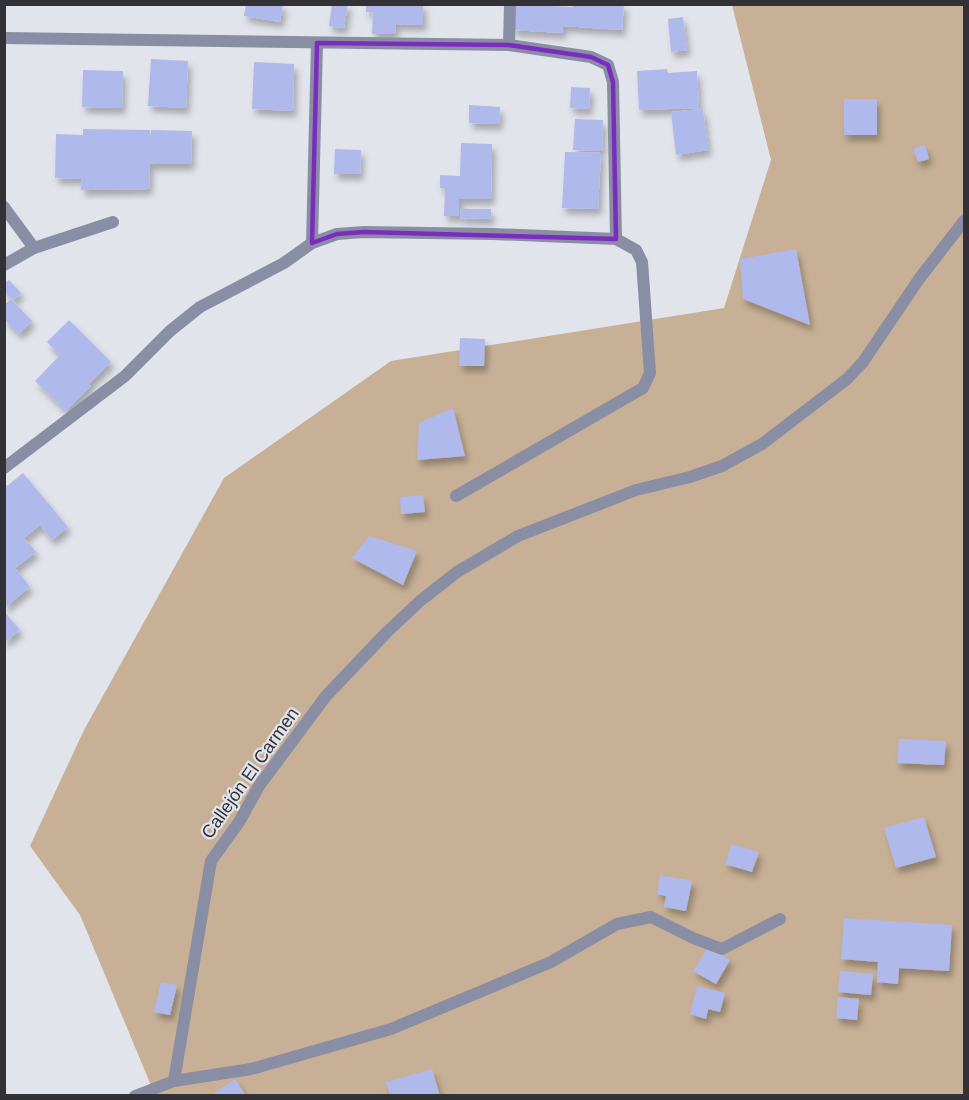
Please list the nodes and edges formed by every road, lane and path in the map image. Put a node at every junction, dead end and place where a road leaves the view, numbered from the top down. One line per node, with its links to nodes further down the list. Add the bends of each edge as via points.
1 (510, 4): 4 (street)
2 (4, 38): 3 (street)
3 (317, 43): 4 (street); 9 (street)
4 (509, 45): 8 (street, via 591,57 608,65 613,82)
5 (4, 207): 10 (street)
6 (964, 221): 15 (street, Callejón El Carmen, via 848,379 762,444 722,466 636,490 532,529 458,572 420,601 326,696 211,861)
7 (113, 222): 10 (street)
8 (616, 239): 9 (street, via 364,232 337,234); 13 (street, via 636,250 642,262 650,373 643,388)
9 (312, 243): 12 (street, via 284,263 200,307 125,376)
10 (34, 248): 11 (street)
11 (4, 265)
12 (4, 468)
13 (456, 496)
14 (780, 919): 15 (street, via 722,949 651,917 617,924 551,962 391,1029 251,1070)
15 (174, 1081): 16 (street)
16 (135, 1095)

